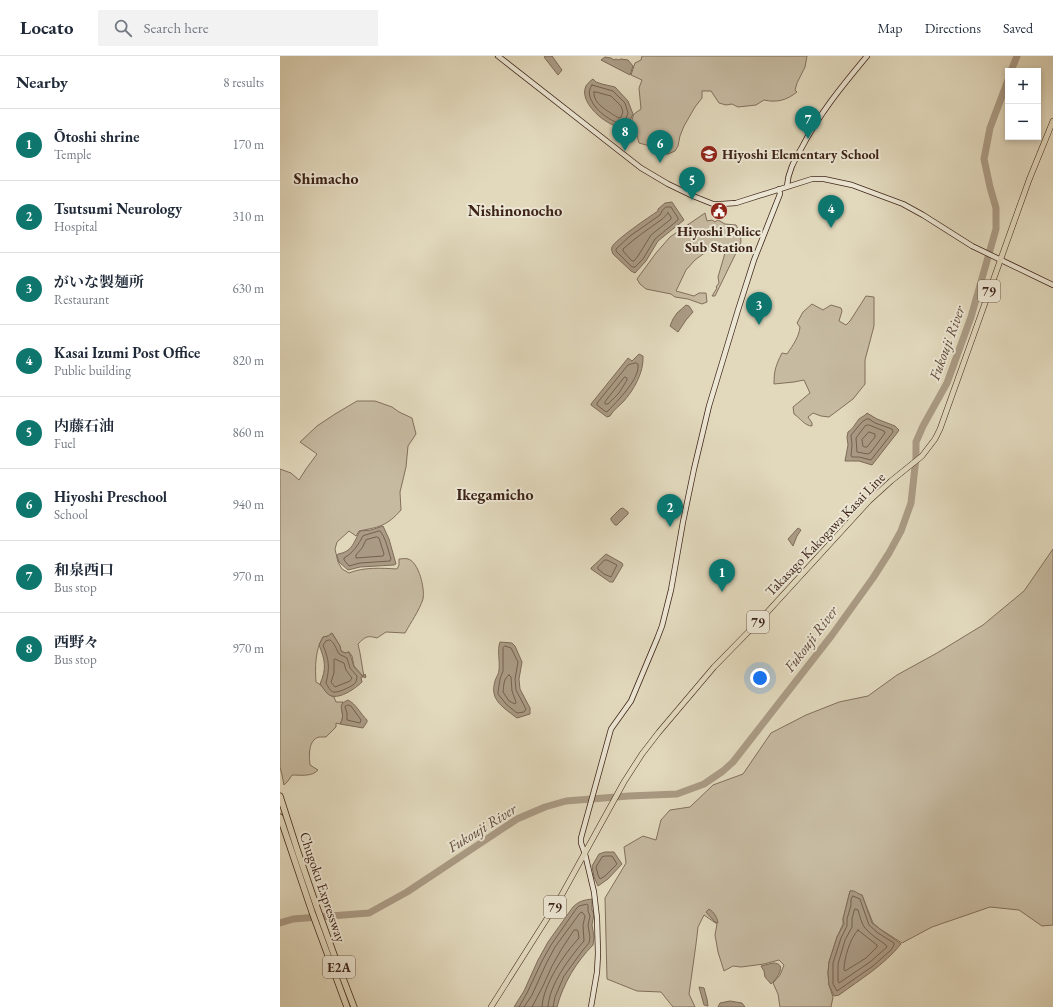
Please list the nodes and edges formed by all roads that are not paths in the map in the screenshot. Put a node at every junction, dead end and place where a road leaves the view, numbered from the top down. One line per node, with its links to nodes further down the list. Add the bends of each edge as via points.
1 (498, 56): 5 (street, via 641,168 693,196 713,204 736,203)
2 (867, 56): 4 (street, via 820,116 791,168)
3 (1053, 121): 6 (main road, Takasago Kakogawa Kasai Line / 79)
4 (787, 186): 5 (street); 6 (street, via 812,179 824,179 852,186 914,209 972,246)
5 (779, 189): 10 (street, via 780,194 756,255 709,406 662,626 631,701 611,729 581,838)
6 (1001, 259): 7 (street); 10 (main road, Takasago Kakogawa Kasai Line / 79, via 940,429 932,444 920,458 869,501 714,667 647,749 617,794)
7 (1053, 285)
8 (280, 796): 12 (highway, Chugoku Expressway / E2A)
9 (280, 817): 11 (highway, Chugoku Expressway / E2A, via 317,928)
10 (585, 854): 13 (main road, Takasago Kakogawa Kasai Line / 79, via 557,904); 14 (street, via 597,918 597,972)
11 (347, 1007)
12 (354, 1007)
13 (491, 1007)
14 (591, 1007)

